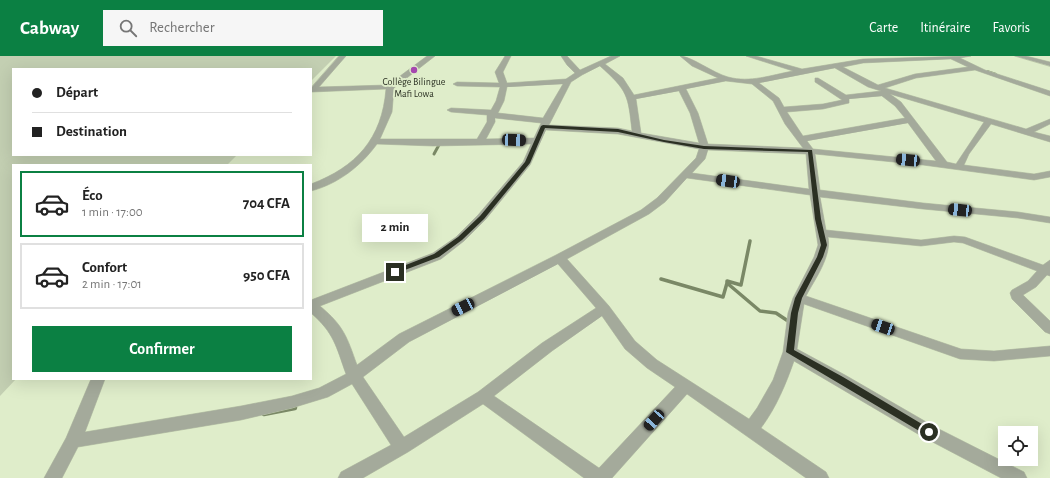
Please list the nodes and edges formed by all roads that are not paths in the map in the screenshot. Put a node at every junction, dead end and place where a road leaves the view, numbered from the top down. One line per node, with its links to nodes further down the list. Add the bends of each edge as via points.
1 (343, 56): 23 (street, via 313,90)
2 (432, 56): 23 (street)
3 (508, 56): 22 (street, via 499,72)
4 (564, 56): 16 (street)
5 (617, 56): 11 (street)
6 (682, 56): 17 (street, via 694,65)
7 (749, 56): 15 (street)
8 (968, 56): 10 (street)
9 (1018, 56): 12 (street)
10 (950, 57): 13 (street, via 894,59); 14 (street)
11 (600, 63): 16 (street); 27 (street, via 620,80)
12 (1050, 64)
13 (837, 66): 15 (street); 25 (street)
14 (976, 68): 25 (street, via 915,76); 26 (street)
15 (804, 72): 20 (street)
16 (580, 73): 19 (street)
17 (726, 79): 20 (street); 24 (street)
18 (818, 80): 28 (street)
19 (568, 81): 22 (street); 35 (street)
20 (754, 82): 30 (street, via 776,100)
21 (457, 84): 22 (street)
22 (504, 85): 31 (street, via 501,99)
23 (390, 87): 40 (street, via 387,114)
24 (681, 88): 27 (street); 43 (street, via 694,113)
25 (884, 91): 28 (street); 32 (street, via 898,104); 34 (street)
26 (1050, 94)
27 (632, 98): 37 (street)
28 (845, 98): 30 (street, via 846,101 842,103)
29 (451, 110): 31 (street)
30 (782, 110): 38 (street)
31 (492, 114): 35 (street); 41 (street, via 491,122)
32 (909, 120): 38 (street); 45 (street)
33 (1050, 120): 36 (street)
34 (989, 121): 36 (street); 46 (street)
35 (544, 124): 37 (street); 42 (street)
36 (1027, 132): 39 (street)
37 (637, 135): 43 (street)
38 (801, 139): 44 (street)
39 (1050, 139)
40 (373, 141): 41 (street); 49 (street, via 350,169 339,177)
41 (481, 141): 42 (street)
42 (537, 141): 56 (street, via 527,163 482,218 437,256)
43 (704, 147): 44 (street); 48 (street, via 700,159)
44 (810, 151): 45 (street); 50 (street)
45 (943, 164): 46 (street)
46 (959, 166): 47 (street, via 1034,177)
47 (1050, 174)
48 (684, 175): 50 (street); 53 (street, via 661,200 645,212)
49 (312, 188)
50 (816, 194): 51 (street, via 1009,213); 52 (street)
51 (1050, 220)
52 (822, 233): 54 (street, via 921,243 965,240); 55 (street, via 824,245 820,257)
53 (560, 258): 58 (street); 62 (street, via 404,338)
54 (1049, 269): 59 (street, via 1032,284 1016,293)
55 (799, 298): 60 (street, via 960,354 1000,357); 61 (street)
56 (312, 306)
57 (312, 307): 62 (street, via 329,321 339,334)
58 (604, 309): 64 (street, via 630,345 652,364); 65 (street, via 547,347)
59 (1050, 329)
60 (1050, 351)
61 (790, 352): 66 (street, via 780,382); 74 (street, via 929,432)
62 (354, 376): 67 (street, via 323,393 292,402); 68 (street)
63 (98, 380): 67 (street)
64 (686, 385): 66 (street); 72 (street)
65 (483, 396): 68 (street); 71 (street)
66 (751, 429): 73 (street)
67 (73, 441): 69 (street)
68 (402, 447): 70 (street)
69 (53, 478)
70 (347, 478)
71 (598, 478)
72 (601, 478)
73 (820, 478)
74 (1018, 478)

